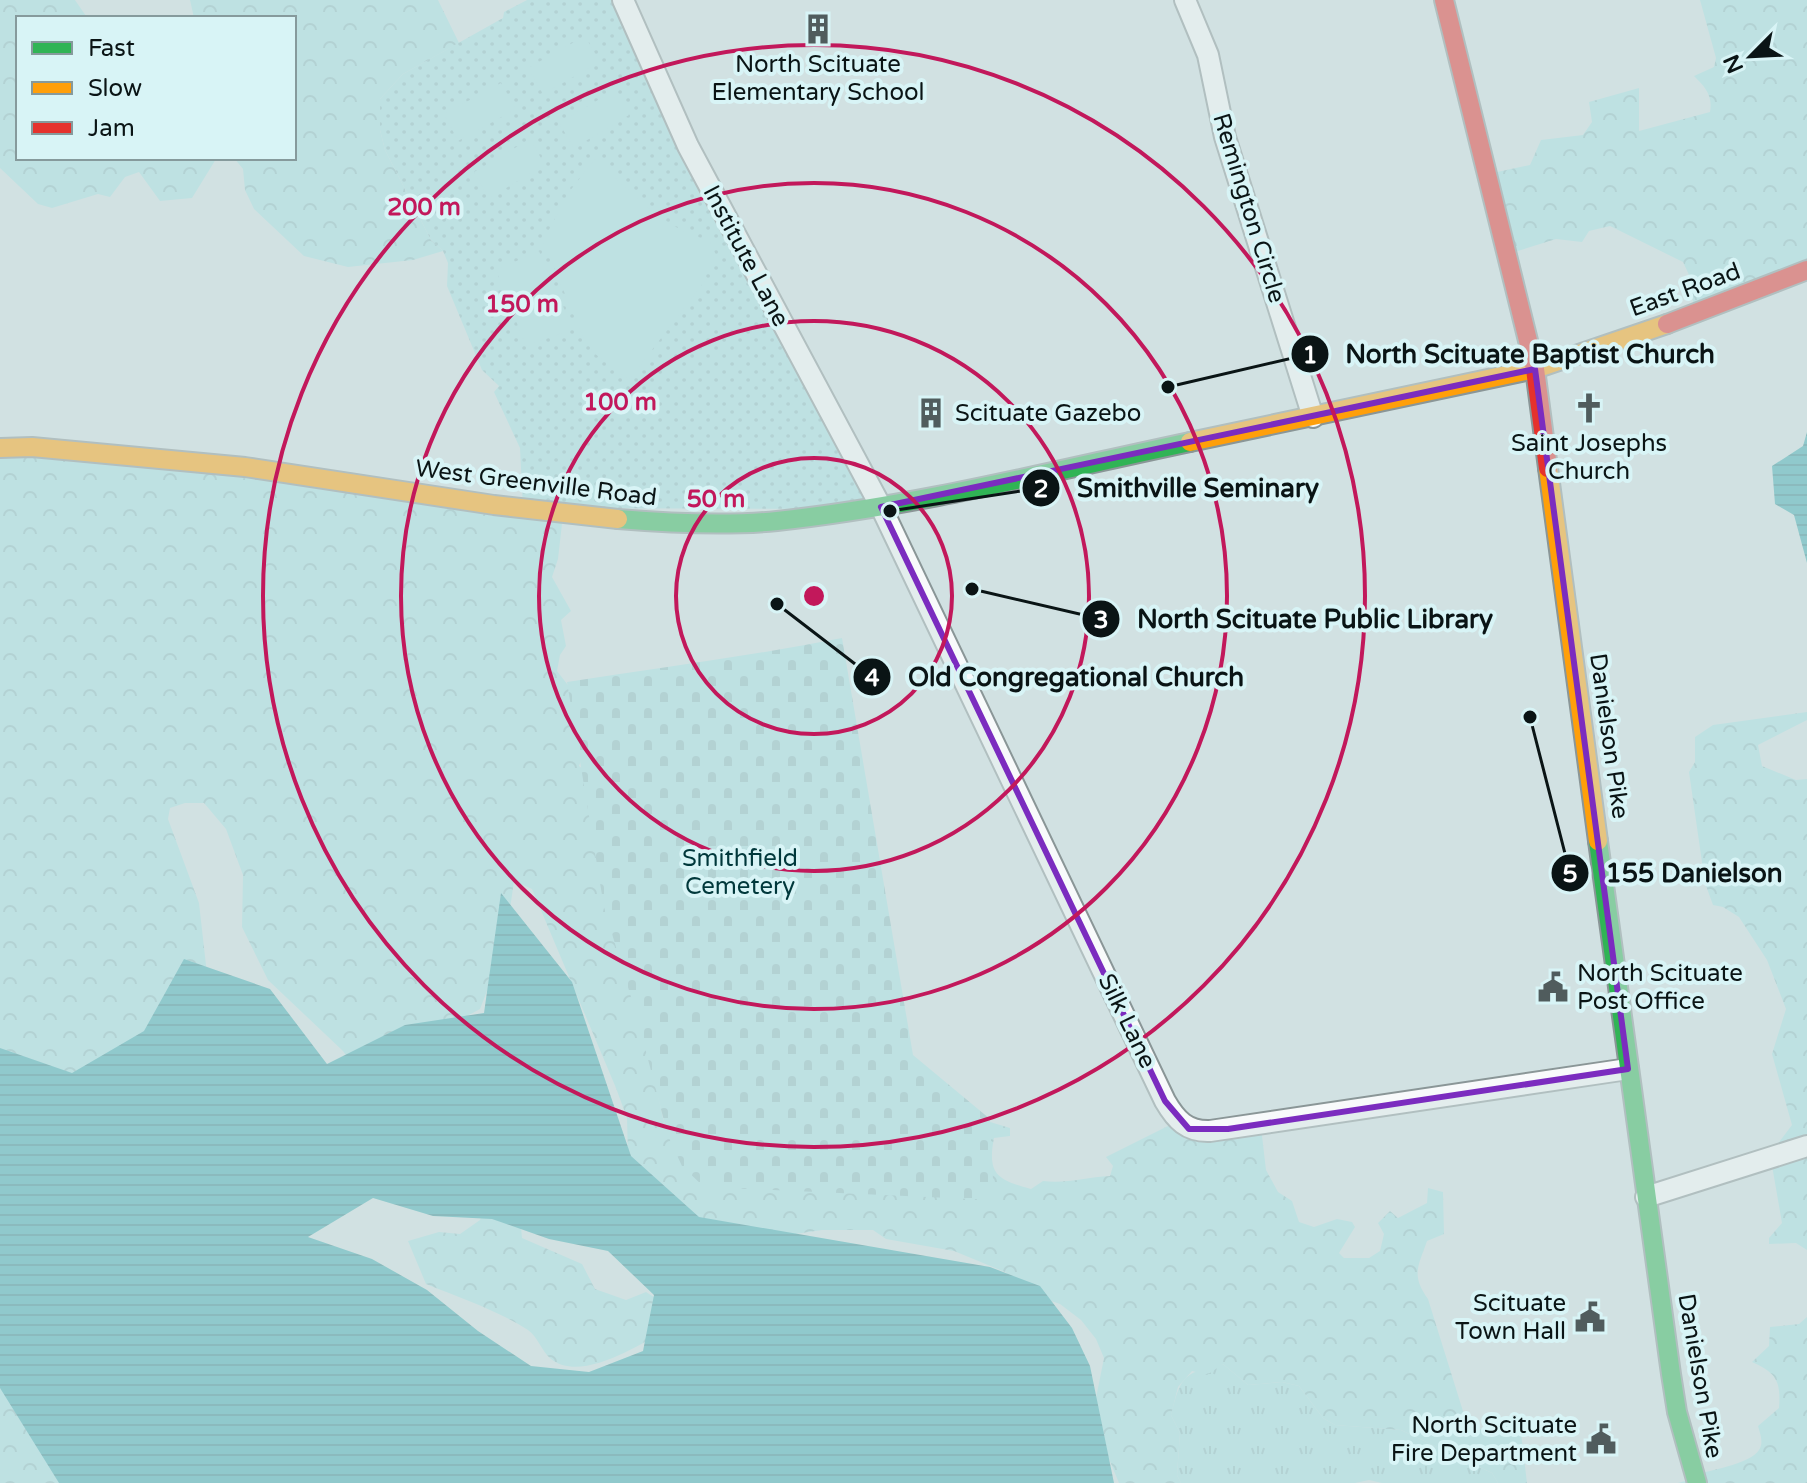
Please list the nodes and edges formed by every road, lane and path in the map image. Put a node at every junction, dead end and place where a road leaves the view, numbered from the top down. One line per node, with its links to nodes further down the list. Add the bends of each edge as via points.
1 (623, 0): 8 (street, Institute Lane, via 688,146)
2 (1185, 0): 6 (street, Remington Circle, via 1208,55 1225,137)
3 (1444, 0): 5 (main road, Danielson Pike)
4 (1807, 270): 5 (main road, East Road)
5 (1535, 369): 6 (main road, West Greenville Road); 9 (main road, Danielson Pike)
6 (1313, 417): 8 (main road, West Greenville Road)
7 (0, 448): 8 (main road, West Greenville Road, via 245,467 508,507 654,522 773,521)
8 (881, 507): 9 (street, Silk Lane, via 1165,1101 1189,1129 1228,1129)
9 (1628, 1069): 11 (main road, Danielson Pike)
10 (1807, 1146): 11 (street)
11 (1646, 1197): 12 (main road, Danielson Pike, via 1677,1412)
12 (1697, 1483)

